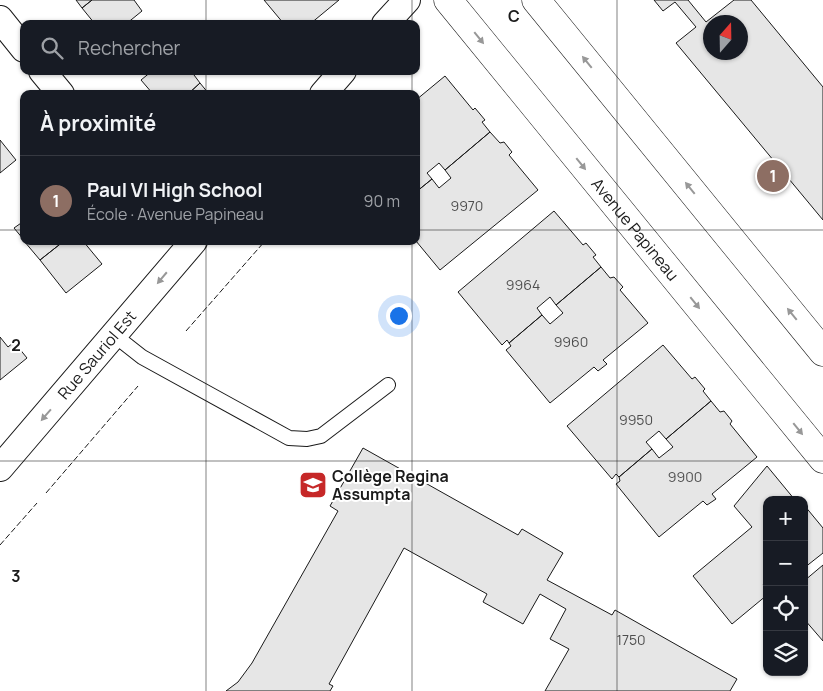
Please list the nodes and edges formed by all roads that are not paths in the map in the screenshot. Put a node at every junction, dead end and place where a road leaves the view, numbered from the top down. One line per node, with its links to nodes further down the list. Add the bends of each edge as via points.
1 (407, 0): 5 (street)
2 (448, 0): 15 (main road, Avenue Papineau, one-way to 15)
3 (536, 0): 13 (main road, one-way to 3)
4 (0, 19): 6 (street)
5 (389, 20)
6 (20, 44)
7 (45, 75): 9 (street)
8 (340, 75): 10 (street)
9 (58, 90)
10 (327, 90)
11 (189, 245): 12 (street, Rue Sauriol Est, one-way to 12)
12 (114, 335): 14 (lane, via 142,357 289,438 321,436); 16 (street, Rue Sauriol Est, one-way to 16)
13 (823, 352)
14 (388, 385)
15 (823, 458)
16 (0, 468)

